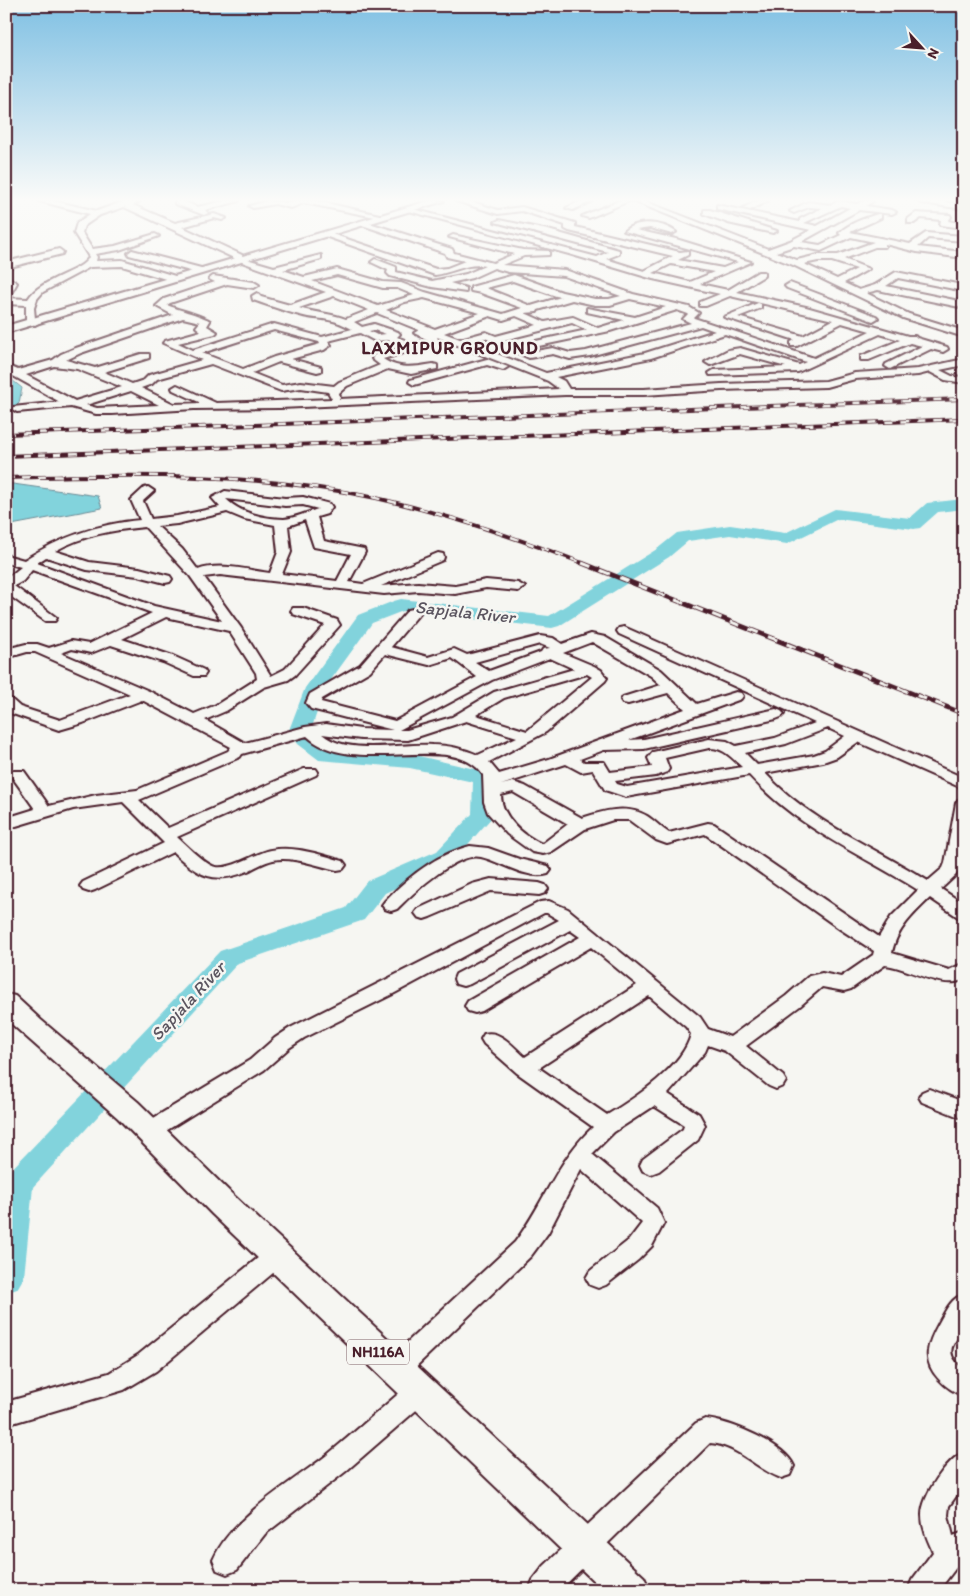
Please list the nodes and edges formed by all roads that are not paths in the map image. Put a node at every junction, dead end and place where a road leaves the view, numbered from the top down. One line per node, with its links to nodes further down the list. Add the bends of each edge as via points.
1 (64, 275): 48 (street, via 46,284)
2 (164, 275): 18 (street)
3 (182, 275): 18 (main road)
4 (185, 275): 69 (main road)
5 (206, 275): 25 (street)
6 (290, 275): 20 (street)
7 (322, 275): 20 (street)
8 (349, 275): 39 (street, via 383,285 398,285)
9 (399, 275): 27 (street)
10 (470, 275): 27 (street)
11 (571, 275): 24 (street)
12 (651, 275): 21 (street)
13 (676, 275): 21 (street)
14 (711, 275): 29 (street)
15 (758, 275): 40 (street)
16 (823, 275): 26 (street)
17 (850, 275): 26 (street)
18 (172, 278): 69 (main road)
19 (6, 279): 38 (street, via 13,282)
20 (303, 280): 36 (street)
21 (670, 280): 29 (street)
22 (799, 280): 43 (street)
23 (888, 280): 30 (street, via 900,276); 31 (street); 35 (street)
24 (589, 281): 34 (street); 42 (street)
25 (224, 282): 28 (street); 59 (street, via 161,306)
26 (837, 282): 37 (street)
27 (432, 284): 33 (street)
28 (254, 285)
29 (689, 285): 40 (street)
30 (958, 286)
31 (878, 287): 37 (street); 50 (street)
32 (475, 288): 33 (street); 34 (street, via 514,278); 54 (street)
33 (462, 290): 46 (street)
34 (549, 290): 44 (street)
35 (938, 290)
36 (335, 292): 52 (street); 56 (street)
37 (858, 292): 70 (street)
38 (6, 295)
39 (424, 295): 46 (street); 56 (street)
40 (725, 295): 43 (street); 49 (street)
41 (258, 296): 52 (street, via 256,298)
42 (630, 296): 44 (street, via 602,302); 45 (street)
43 (774, 296): 53 (street); 60 (street); 61 (street); 88 (street, via 729,317)
44 (571, 297): 54 (street)
45 (640, 299): 51 (street); 55 (street)
46 (445, 300): 57 (street)
47 (6, 301): 48 (street)
48 (32, 302): 69 (street)
49 (703, 304)
50 (964, 305)
51 (676, 307): 65 (street); 68 (street, via 692,311 694,314 688,319)
52 (290, 308): 63 (street); 67 (street)
53 (849, 309): 61 (street); 62 (street)
54 (534, 310): 58 (street)
55 (590, 310): 64 (street); 65 (street)
56 (373, 312): 67 (street); 80 (street); 92 (street, via 434,341)
57 (487, 314): 58 (street, via 503,317); 80 (street)
58 (519, 314): 71 (street)
59 (182, 315): 76 (street, via 204,320 201,327); 103 (street, via 77,351)
60 (790, 315)
61 (831, 317): 66 (street)
62 (873, 318)
63 (276, 320): 84 (street); 85 (street)
64 (571, 320): 71 (street); 77 (street)
65 (638, 320): 77 (street)
66 (842, 320): 72 (street); 88 (street)
67 (346, 322): 75 (street)
68 (702, 322): 78 (street); 89 (street, via 573,356 555,351 529,355)
69 (28, 323): 74 (main road)
70 (925, 323): 73 (street); 81 (street)
71 (549, 325): 82 (street)
72 (856, 325): 79 (street); 88 (street)
73 (939, 327): 83 (street); 87 (street)
74 (6, 330)
75 (359, 330): 85 (street); 92 (street, via 379,327 395,334 389,337)
76 (210, 331): 84 (street); 95 (street, via 168,342)
77 (596, 331): 89 (street, via 534,344)
78 (726, 331): 101 (street); 119 (street, via 648,356)
79 (878, 331): 81 (street); 93 (street)
80 (436, 332): 86 (street)
81 (898, 336): 83 (street)
82 (496, 339): 86 (street, via 486,335); 89 (street)
83 (909, 339): 91 (street); 97 (street)
84 (232, 340): 95 (street)
85 (322, 340): 98 (street, via 326,345 322,348)
86 (460, 342): 94 (street)
87 (956, 342): 91 (street); 114 (street, via 917,365)
88 (807, 343): 90 (street)
89 (508, 344): 94 (street)
90 (794, 344)
91 (931, 345): 106 (street)
92 (406, 346): 104 (street); 105 (street, via 378,357)
93 (841, 348): 97 (street); 101 (street)
94 (482, 351): 113 (street)
95 (193, 353): 99 (street)
96 (145, 356): 112 (street)
97 (865, 358): 106 (street)
98 (278, 359): 109 (street); 116 (street)
99 (210, 361): 116 (street); 122 (street, via 153,377)
100 (710, 362): 108 (street, via 740,351)
101 (814, 362): 108 (street)
102 (964, 362): 114 (street)
103 (56, 363): 112 (street); 118 (street)
104 (442, 365): 105 (street, via 412,371); 111 (street)
105 (387, 366): 124 (street)
106 (890, 366): 114 (street)
107 (6, 368): 118 (street)
108 (802, 368): 117 (street)
109 (317, 369)
110 (964, 370): 115 (street)
111 (453, 371): 113 (street, via 490,362 524,375); 121 (street)
112 (93, 372): 122 (street)
113 (534, 372): 119 (street)
114 (912, 372): 115 (street); 125 (street, via 855,376 826,384)
115 (935, 372): 120 (street)
116 (243, 373): 124 (street, via 282,388 301,385)
117 (714, 373)
118 (17, 374): 127 (street)
119 (545, 376): 125 (street, via 559,382)
120 (964, 380)
121 (414, 382)
122 (131, 388): 127 (street); 129 (street)
123 (177, 388): 128 (street)
124 (336, 388): 126 (street, via 333,392)
125 (565, 392): 126 (street)
126 (338, 401): 128 (street)
127 (74, 405): 129 (street, via 96,411); 130 (street)
128 (215, 405): 129 (street)
129 (171, 407)
130 (17, 409)
131 (148, 491): 135 (street, via 137,500)
132 (230, 508): 133 (street, via 219,497 303,501 326,507); 134 (street, via 246,517); 135 (street)
133 (310, 515): 134 (street); 143 (street, via 318,544 359,552)
134 (283, 522): 141 (street, via 286,552)
135 (150, 524): 136 (street, via 92,531); 140 (street)
136 (45, 552): 139 (street); 142 (street, via 93,567 139,572)
137 (438, 557): 146 (street)
138 (6, 559): 139 (street)
139 (28, 564): 144 (street, via 18,578); 148 (street)
140 (197, 575): 141 (street, via 207,570); 151 (street)
141 (274, 577): 143 (street)
142 (165, 579)
143 (341, 585): 146 (street)
144 (6, 586): 150 (street)
145 (518, 587): 146 (street, via 486,584 455,590)
146 (364, 588)
147 (298, 610): 162 (street, via 333,625 290,672)
148 (163, 613): 151 (street); 153 (street)
149 (413, 613): 154 (street)
150 (50, 618)
151 (234, 628): 162 (street, via 263,673 265,680)
152 (624, 631): 172 (street)
153 (111, 640): 156 (street, via 91,649 71,645); 160 (street)
154 (382, 649): 158 (street, via 428,661 454,653); 161 (street, via 365,668 314,697 313,703 397,726)
155 (553, 650): 158 (street, via 548,641 540,640); 159 (street); 161 (street); 163 (street, via 594,638 640,663)
156 (49, 653): 157 (street, via 32,647); 164 (street)
157 (6, 654)
158 (466, 660): 161 (street)
159 (588, 670): 170 (street, via 499,695); 174 (street, via 599,675 597,680)
160 (199, 673)
161 (487, 677)
162 (262, 683): 171 (street, via 221,708)
163 (671, 687): 166 (street); 168 (street)
164 (144, 694): 167 (street, via 59,725 15,710); 171 (street)
165 (736, 696): 168 (street)
166 (628, 700)
167 (6, 702)
168 (694, 709): 176 (street)
169 (776, 714): 176 (street, via 644,744)
170 (464, 716): 173 (street, via 408,735 326,729); 174 (street)
171 (194, 719): 177 (street, via 238,744)
172 (827, 723): 175 (street); 178 (street, via 784,742)
173 (304, 732): 177 (street); 180 (street, via 332,746 385,752 448,751)
174 (529, 736): 180 (street)
175 (856, 736): 181 (street, via 831,754); 185 (street)
176 (600, 745): 179 (street)
177 (238, 750): 187 (street)
178 (732, 751): 181 (street); 184 (street, via 724,744 712,743 659,755 656,758 661,767 656,771)
179 (568, 758): 184 (street, via 581,767 598,766); 186 (street)
180 (477, 762): 186 (street, via 490,774)
181 (754, 771): 184 (street, via 626,792 611,787); 198 (street, via 773,792 814,824)
182 (310, 772): 192 (street)
183 (18, 774): 189 (street)
184 (606, 777)
185 (964, 784)
186 (492, 787): 191 (street, via 519,789); 193 (street, via 495,811 503,821 529,844)
187 (128, 798): 189 (street, via 101,799); 192 (street)
188 (963, 807): 198 (street, via 954,863)
189 (44, 811): 190 (street)
190 (6, 824)
191 (580, 824): 193 (street); 205 (street, via 628,815 641,820 667,839 708,828)
192 (171, 839): 194 (street, via 203,869 213,873 225,873 274,855); 196 (street)
193 (542, 849): 195 (street)
194 (337, 865)
195 (542, 870): 197 (street); 199 (street, via 482,852 462,853 418,880)
196 (89, 886)
197 (539, 890): 200 (street); 202 (street, via 491,885)
198 (930, 890): 201 (street); 205 (street, via 908,910 886,938)
199 (391, 905)
200 (549, 907): 203 (street); 219 (street, via 540,908 297,1033 242,1076)
201 (963, 911)
202 (424, 913)
203 (572, 921): 204 (street); 207 (street)
204 (593, 938): 208 (street); 210 (street)
205 (882, 953): 206 (street, via 948,977); 213 (street, via 844,984 816,981 793,1002)
206 (964, 969)
207 (463, 979)
208 (650, 986): 211 (street, via 693,1022); 214 (street)
209 (6, 1003): 219 (highway, NH116A)
210 (475, 1006)
211 (701, 1034): 213 (street); 216 (street, via 698,1047)
212 (491, 1039): 214 (street)
213 (732, 1046): 215 (street)
214 (524, 1068): 220 (street)
215 (776, 1081)
216 (654, 1095): 220 (street); 222 (street, via 695,1124 691,1134)
217 (929, 1097): 218 (street)
218 (964, 1111)
219 (139, 1120): 223 (highway, NH116A)
220 (607, 1126): 221 (street)
221 (580, 1155): 224 (street, via 649,1214 653,1223 650,1233); 226 (street, via 540,1226 523,1249)
222 (650, 1165)
223 (276, 1256): 226 (highway, NH116A); 229 (street, via 147,1363 115,1382)
224 (598, 1278)
225 (964, 1304): 227 (street, via 939,1349 943,1365)
226 (396, 1369): 228 (highway, NH116A)
227 (964, 1385)
228 (420, 1391): 232 (highway, NH116A); 234 (street, via 256,1525)
229 (6, 1414)
230 (964, 1464): 233 (street, via 938,1499 933,1514 937,1531)
231 (781, 1466): 232 (street, via 730,1435 706,1431)
232 (586, 1547): 235 (street); 236 (highway, NH116A)
233 (956, 1550): 237 (street)
234 (227, 1560)
235 (543, 1590)
236 (631, 1590)
237 (922, 1590)

